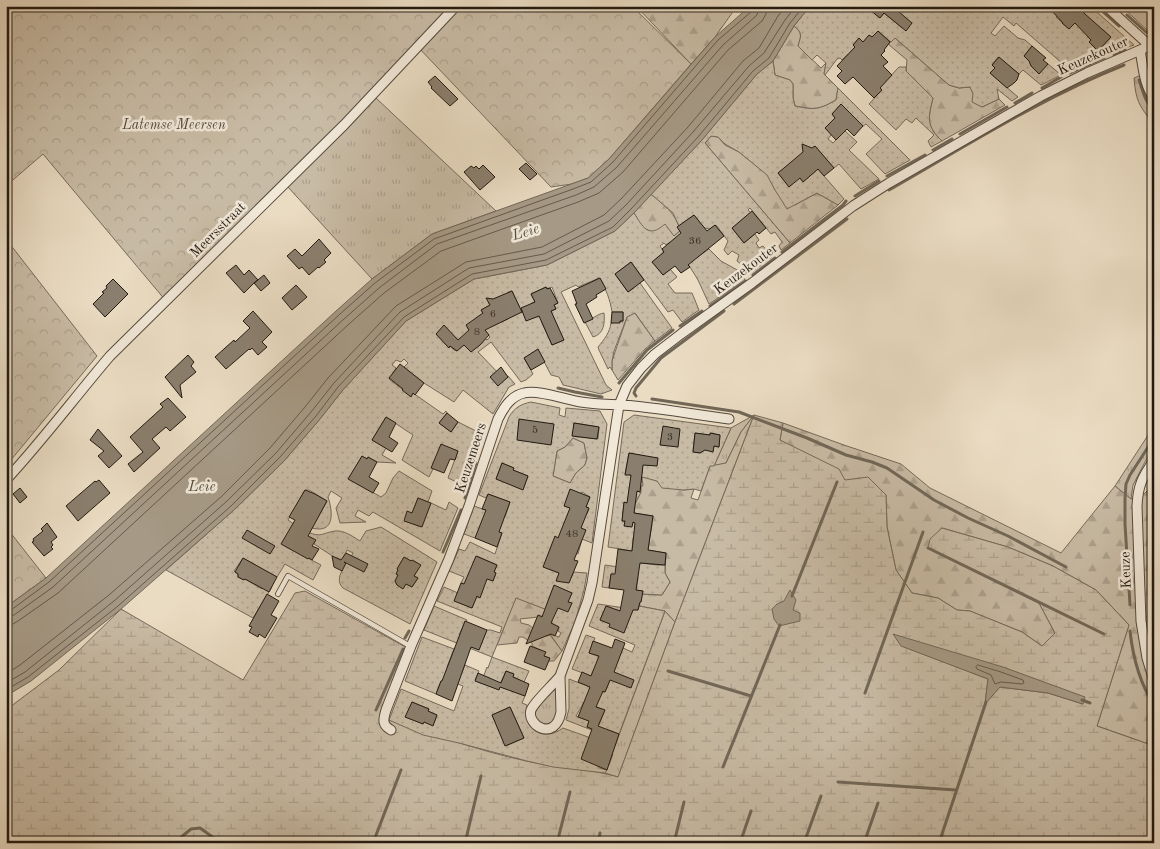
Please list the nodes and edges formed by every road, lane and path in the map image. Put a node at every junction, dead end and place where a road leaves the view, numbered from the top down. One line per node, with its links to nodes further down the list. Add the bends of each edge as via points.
1 (456, 6): 9 (street, Meersstraat, via 344,125 110,356)
2 (1106, 6): 3 (street)
3 (1152, 45): 4 (street, Keuzekouter)
4 (1140, 50): 5 (street, via 1146,81); 6 (street, Keuzekouter, via 1041,96 853,206 655,354 627,386)
5 (1154, 98)
6 (619, 405): 7 (street, Keuzemeers); 11 (street, Keuzemeers, via 580,402 534,392 516,396 507,404 498,419 449,559); 12 (street, Keuzekouter, via 590,592)
7 (729, 419)
8 (1154, 460): 13 (street, Keuze, via 1140,482 1137,506 1141,621)
9 (6, 480)
10 (278, 594): 11 (lane, via 288,576)
11 (411, 646): 14 (street, Keuzemeers, via 383,718 386,728)
12 (560, 676): 12 (street, Keuzekouter, via 560,718 554,728 541,728 533,719 531,710)
13 (1154, 681)
14 (391, 730)

